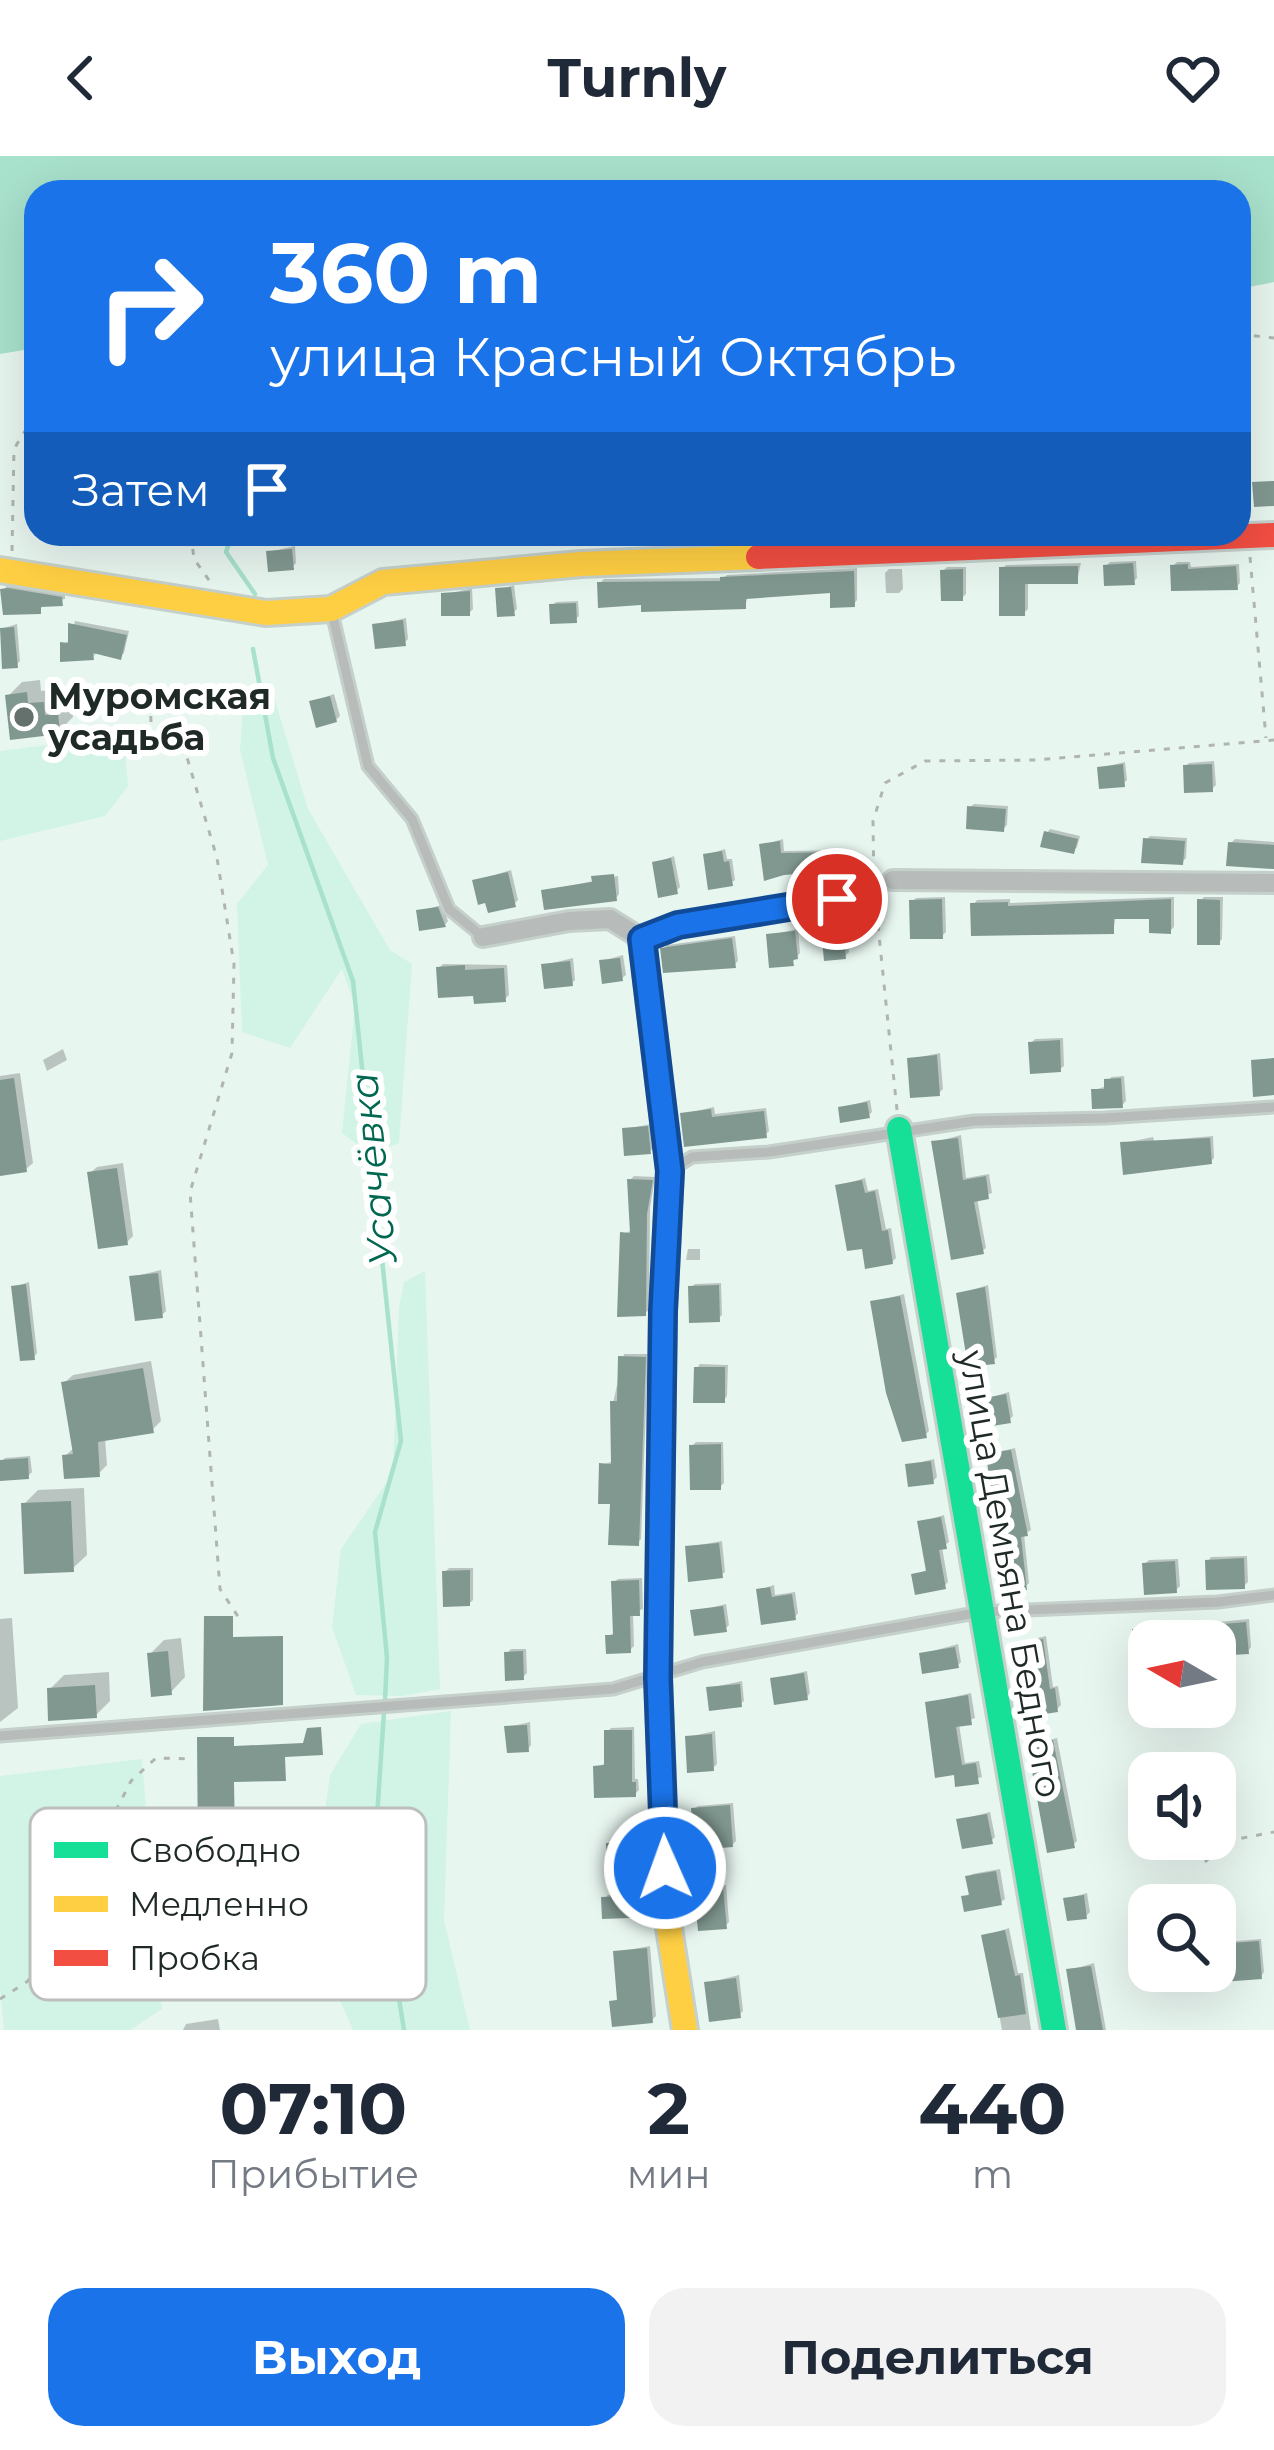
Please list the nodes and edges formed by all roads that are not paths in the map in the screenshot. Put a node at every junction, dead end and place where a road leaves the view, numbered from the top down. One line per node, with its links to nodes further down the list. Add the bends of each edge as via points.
1 (1019, 546): 3 (street, via 581,564 383,582)
2 (6, 570): 3 (street, via 229,610)
3 (331, 609): 7 (lane, via 368,766 412,819 449,909)
4 (893, 880): 5 (street)
5 (1274, 883)
6 (837, 899): 8 (street, via 678,925)
7 (483, 937): 8 (street, via 610,920)
8 (642, 939): 11 (street)
9 (1274, 1107): 10 (lane)
10 (899, 1129): 11 (lane, via 692,1156); 13 (street, улица Демьяна Бедного)
11 (670, 1171): 14 (street)
12 (1274, 1594): 13 (lane)
13 (981, 1612): 14 (lane); 17 (street, улица Демьяна Бедного)
14 (658, 1678): 15 (lane, via 613,1689); 16 (street, via 667,1915)
15 (0, 1736)
16 (685, 2030)
17 (1054, 2030)

